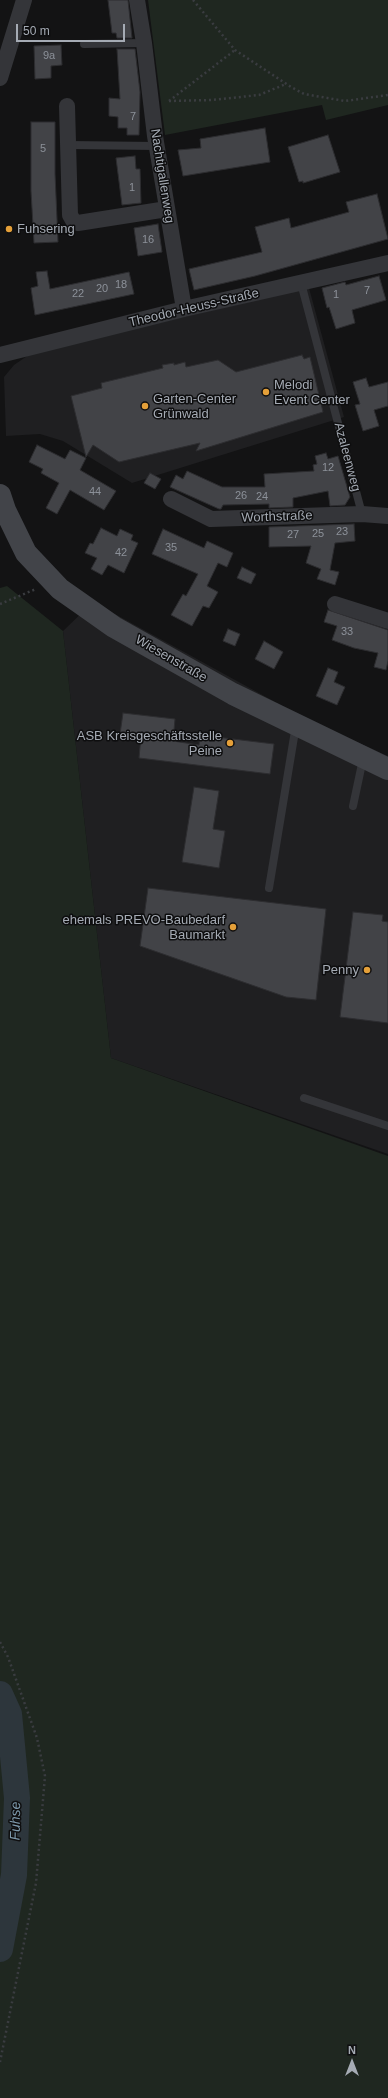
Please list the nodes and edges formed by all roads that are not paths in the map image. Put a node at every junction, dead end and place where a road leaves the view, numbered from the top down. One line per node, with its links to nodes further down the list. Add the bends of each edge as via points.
1 (24, 0): 5 (street)
2 (137, 0): 3 (street, Nachtigallenweg)
3 (144, 43): 4 (lane); 8 (street, Nachtigallenweg)
4 (84, 44)
5 (0, 78)
6 (67, 106): 7 (street)
7 (68, 145): 8 (lane); 9 (street, via 70,216 74,222)
8 (157, 146): 9 (street, Nachtigallenweg)
9 (167, 209): 12 (street, Nachtigallenweg)
10 (388, 262): 11 (street, Theodor-Heuss-Straße)
11 (301, 283): 12 (street, Theodor-Heuss-Straße); 16 (lane, Azaleenweg)
12 (184, 309): 13 (street, Theodor-Heuss-Straße)
13 (0, 355)
14 (0, 495): 20 (street, Wiesenstraße, via 26,553 60,589 114,627 232,694)
15 (171, 499): 16 (street, Worthstraße, via 212,520)
16 (362, 514): 17 (street, Worthstraße)
17 (388, 516)
18 (335, 604): 19 (street)
19 (388, 621)
20 (296, 725): 21 (street, Wiesenstraße); 24 (lane)
21 (363, 758): 22 (street, Wiesenstraße); 23 (lane)
22 (388, 769)
23 (353, 806)
24 (269, 888)
25 (304, 1098): 26 (lane)
26 (388, 1126)

